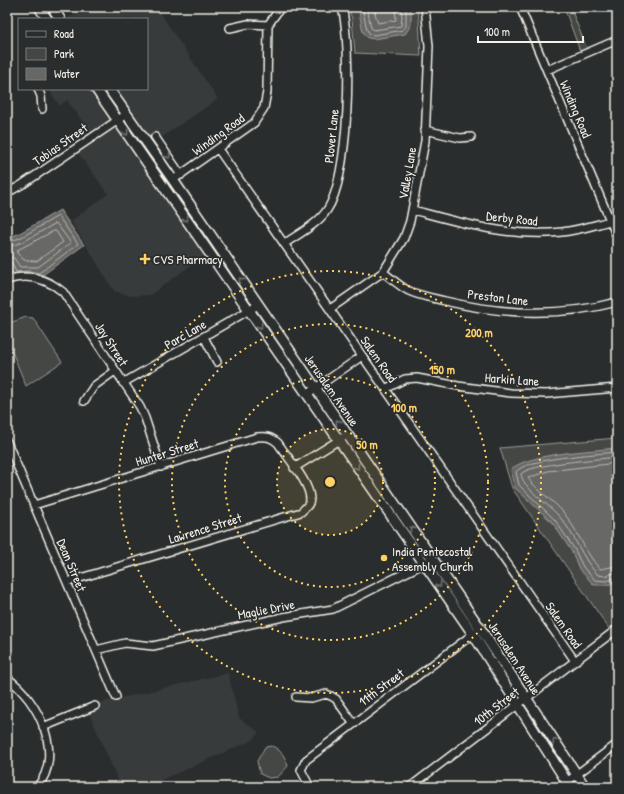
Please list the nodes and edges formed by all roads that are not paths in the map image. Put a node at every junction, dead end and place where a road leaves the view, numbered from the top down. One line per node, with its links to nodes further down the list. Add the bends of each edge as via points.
1 (39, 7): 7 (main road)
2 (52, 7): 8 (main road)
3 (281, 7): 9 (street)
4 (342, 7): 28 (street, Plover Lane, via 347,31 348,56 346,117 334,194 326,212)
5 (425, 7): 19 (street, Valley Lane, via 429,46)
6 (520, 7): 12 (street, Winding Road)
7 (46, 18)
8 (59, 18)
9 (268, 26): 10 (street, via 248,24); 22 (street, Winding Road, via 267,92 264,108 254,123)
10 (230, 28)
11 (617, 40): 12 (street)
12 (547, 70): 26 (street, Winding Road)
13 (38, 90): 16 (street)
14 (97, 90): 18 (main road, Jerusalem Avenue)
15 (110, 90): 17 (main road, Jerusalem Avenue)
16 (42, 109)
17 (127, 114): 18 (street, Tobias Street); 23 (main road, Jerusalem Avenue)
18 (117, 120): 24 (street, Tobias Street); 33 (main road, Jerusalem Avenue, one-way to 33)
19 (425, 130): 21 (street, via 460,138); 25 (street, Valley Lane, via 422,167)
20 (155, 137): 23 (street, Jerusalem Avenue, one-way to 23)
21 (471, 137)
22 (218, 149): 23 (street, Winding Road); 28 (street, Salem Road)
23 (177, 178): 32 (main road, Jerusalem Avenue, one-way to 23)
24 (7, 193)
25 (413, 210): 26 (street, Derby Road, via 471,225 512,232 563,232); 29 (street, Valley Lane, via 404,238)
26 (610, 221): 27 (street, Winding Road)
27 (617, 237)
28 (284, 244): 34 (street, Salem Road)
29 (383, 272): 31 (street, Preston Lane, via 417,294 505,312 568,312); 34 (street, Valley Lane)
30 (7, 280): 38 (street, Jay Street, via 28,276 55,285 63,292)
31 (617, 302)
32 (258, 305): 33 (street, Parc Lane); 41 (main road, Jerusalem Avenue)
33 (249, 310): 35 (street, Parc Lane); 43 (main road, Jerusalem Avenue, one-way to 43)
34 (330, 310): 36 (street, Salem Road)
35 (204, 337): 37 (street); 39 (street, Parc Lane)
36 (362, 356): 41 (street); 42 (street, Salem Road)
37 (217, 362)
38 (115, 371): 39 (street, Jay Street); 44 (street, via 94,386)
39 (123, 383): 48 (street, Jay Street, via 145,418)
40 (617, 388): 42 (street, Harkin Lane, via 546,394 511,393 417,378 398,382)
41 (315, 389): 43 (street); 45 (main road, Jerusalem Avenue, one-way to 41)
42 (385, 389): 57 (street, Salem Road)
43 (307, 394): 46 (main road, Jerusalem Avenue)
44 (84, 401)
45 (347, 435): 46 (street); 51 (main road, Jerusalem Avenue, one-way to 45)
46 (339, 440): 49 (street); 52 (main road, Jerusalem Avenue, one-way to 52)
47 (7, 442): 50 (street, Dean Street)
48 (161, 467): 49 (street, Hunter Street, via 266,436 278,443); 50 (street, Hunter Street)
49 (294, 468): 53 (street, Lawrence Street, via 306,484 310,499 308,506 301,512)
50 (34, 505): 53 (street, Dean Street)
51 (433, 559): 52 (street, Maglie Drive); 55 (main road, Jerusalem Avenue)
52 (424, 563): 55 (main road, Jerusalem Avenue, one-way to 55); 56 (street, Maglie Drive, via 333,609 283,617 153,646 125,643)
53 (67, 582): 56 (street, Dean Street)
54 (617, 630): 57 (street, 10th Street)
55 (477, 631): 61 (main road, Jerusalem Avenue); 62 (main road, Jerusalem Avenue); 64 (street, 11th Street)
56 (96, 650): 59 (street, Dean Street)
57 (575, 661): 61 (street, 10th Street)
58 (7, 678): 65 (street, via 19,686 29,698)
59 (116, 696)
60 (296, 697): 64 (street, via 311,698 326,694 331,696)
61 (526, 698): 62 (street, 10th Street); 67 (main road, Jerusalem Avenue, one-way to 61)
62 (518, 704): 68 (main road, Jerusalem Avenue); 71 (street, 10th Street)
63 (95, 706): 65 (street)
64 (353, 723): 70 (street, 11th Street, via 306,760 301,770)
65 (43, 727): 69 (street, via 50,749 50,759 47,773)
66 (617, 744): 67 (street)
67 (577, 774): 68 (street); 72 (main road, Jerusalem Avenue)
68 (566, 785)
69 (37, 787)
70 (310, 787)
71 (410, 787)
72 (585, 787)

